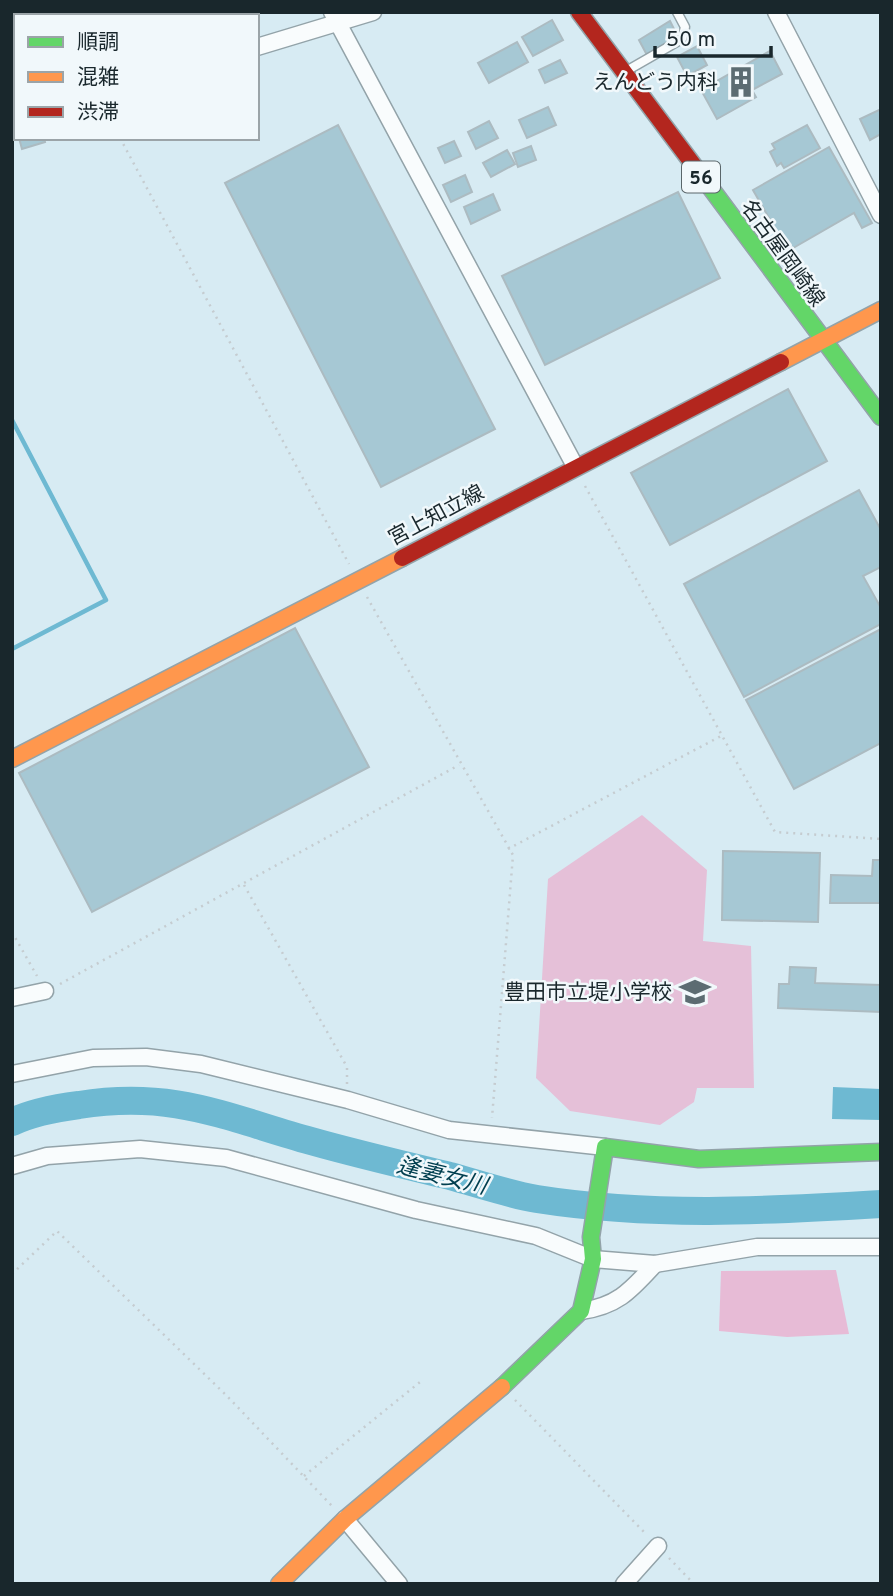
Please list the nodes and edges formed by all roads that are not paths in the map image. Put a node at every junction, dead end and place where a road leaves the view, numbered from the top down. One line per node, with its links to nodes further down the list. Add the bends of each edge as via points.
1 (373, 12): 5 (street)
2 (579, 12): 7 (main road, 名古屋岡崎線 / 56)
3 (677, 12): 7 (lane, via 685,27 682,39)
4 (776, 12): 8 (street)
5 (334, 18): 6 (street); 12 (street)
6 (259, 46)
7 (624, 72): 10 (main road, 名古屋岡崎線 / 56)
8 (881, 215)
9 (881, 310): 10 (main road, 宮上知立線)
10 (822, 341): 11 (main road, 名古屋岡崎線 / 56); 12 (main road, 宮上知立線)
11 (881, 416)
12 (575, 466): 13 (main road, 宮上知立線)
13 (12, 759)
14 (45, 991): 15 (street)
15 (12, 998)
16 (12, 1074): 18 (street, via 93,1058 201,1064 449,1130)
17 (881, 1152): 18 (main road, via 699,1159)
18 (604, 1154): 21 (main road, via 591,1237)
19 (12, 1166): 21 (street, via 47,1156 140,1149 226,1158 416,1210 536,1236)
20 (881, 1247): 22 (street, via 757,1247)
21 (593, 1259): 22 (street); 23 (main road)
22 (655, 1264): 23 (street, via 628,1294 604,1308)
23 (581, 1311): 24 (main road, via 503,1387)
24 (345, 1519): 26 (main road); 27 (street)
25 (658, 1546): 28 (street)
26 (279, 1584)
27 (399, 1584)
28 (624, 1584)

